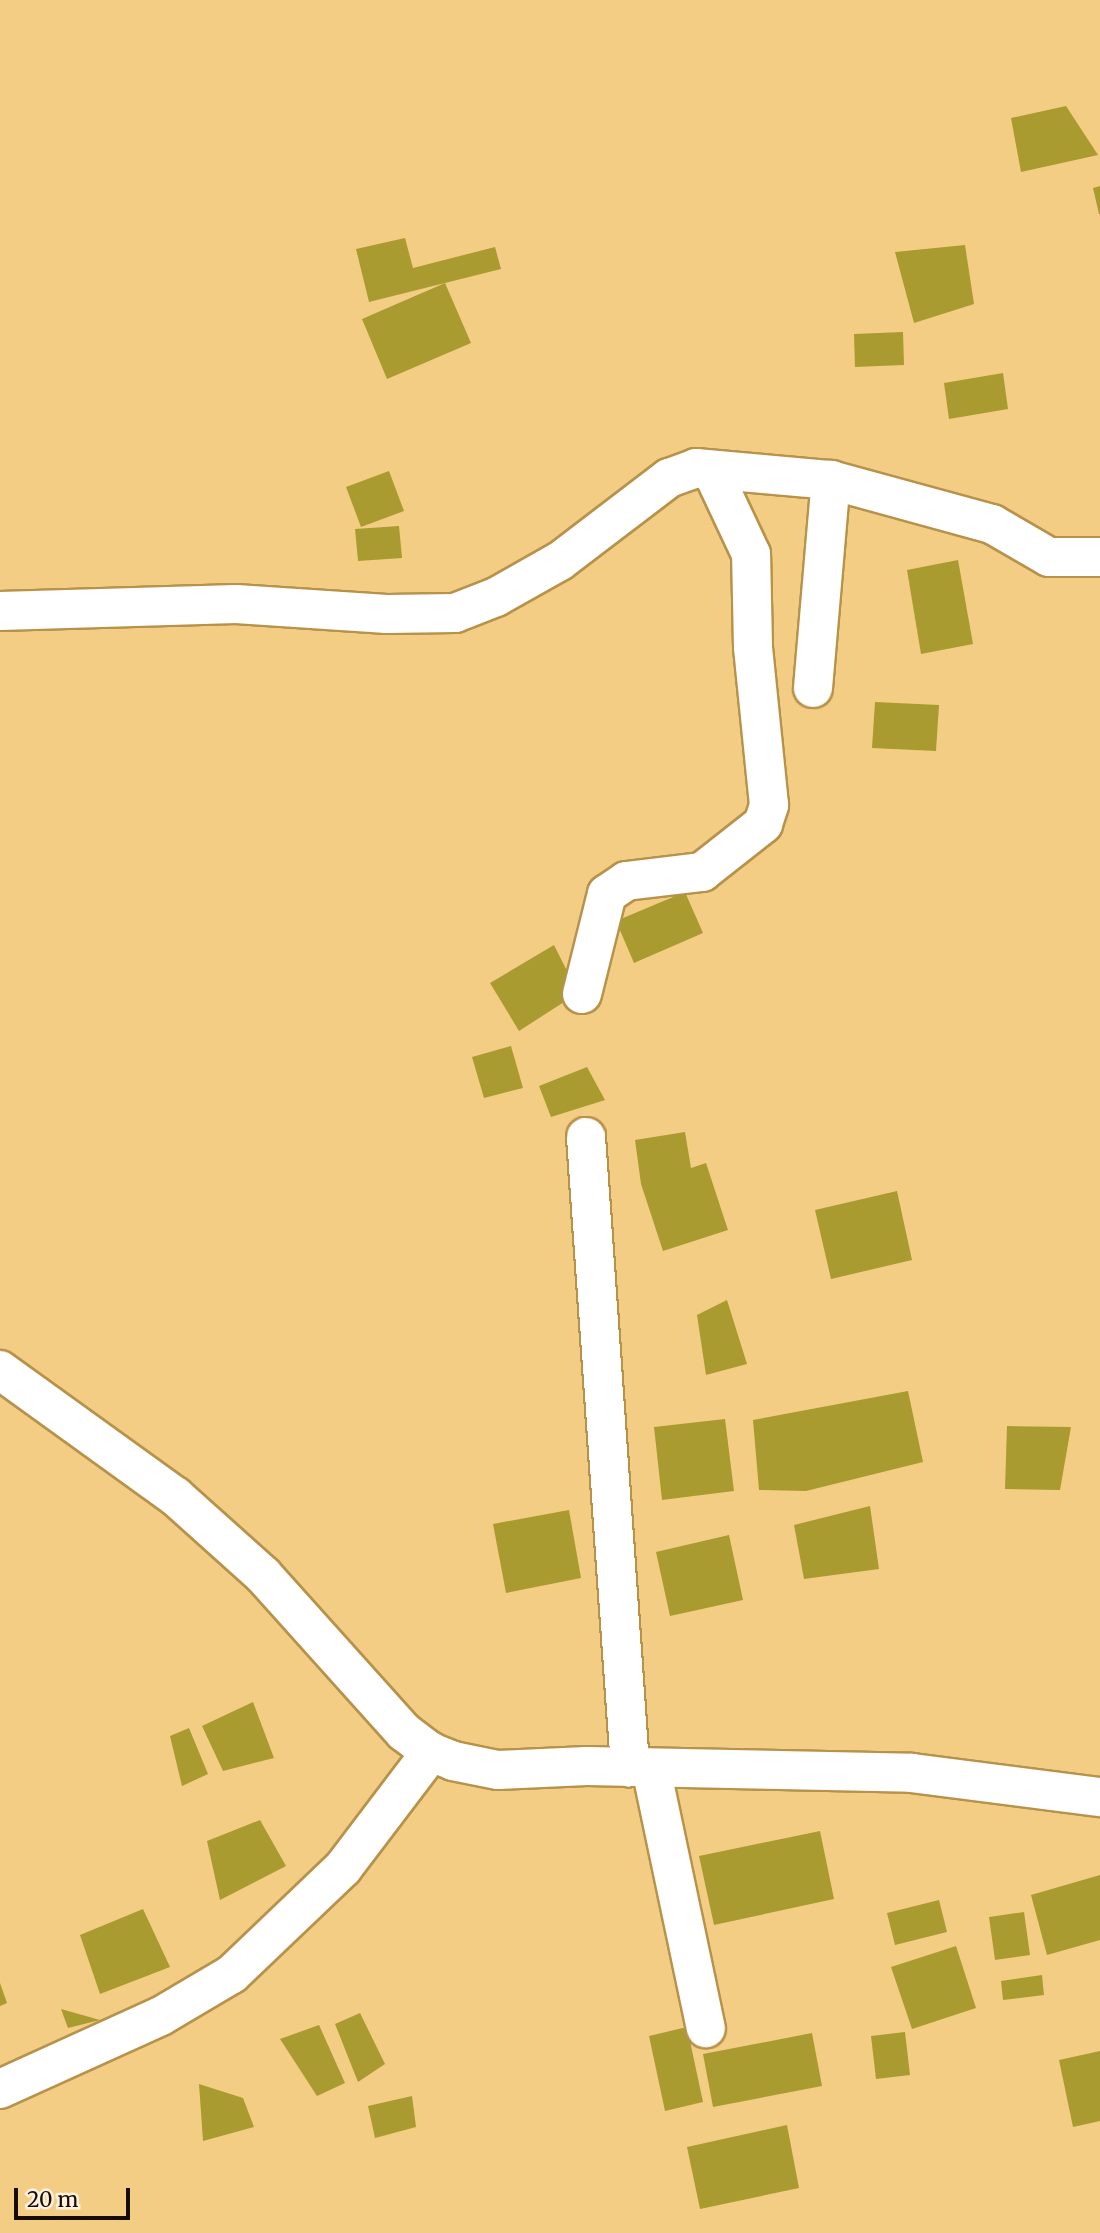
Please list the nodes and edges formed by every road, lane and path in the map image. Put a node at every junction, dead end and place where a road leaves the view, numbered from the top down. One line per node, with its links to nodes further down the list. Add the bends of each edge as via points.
1 (712, 471): 2 (street); 4 (street, via 696,468 668,478 560,561 496,597 455,613 376,614 236,604); 6 (street, via 751,554 752,647 769,805 763,824 702,872 626,881 607,894)
2 (831, 480): 3 (street, via 992,524 1049,557); 5 (street)
3 (1100, 557)
4 (0, 611)
5 (813, 688)
6 (582, 994)
7 (586, 1137): 10 (street)
8 (0, 1370): 9 (street, via 175,1496 263,1575 404,1732)
9 (431, 1752): 10 (street, via 498,1770); 13 (street, via 343,1868 232,1974 161,2016)
10 (640, 1767): 11 (street, via 912,1773); 12 (street)
11 (1100, 1797)
12 (706, 2028)
13 (0, 2089)

